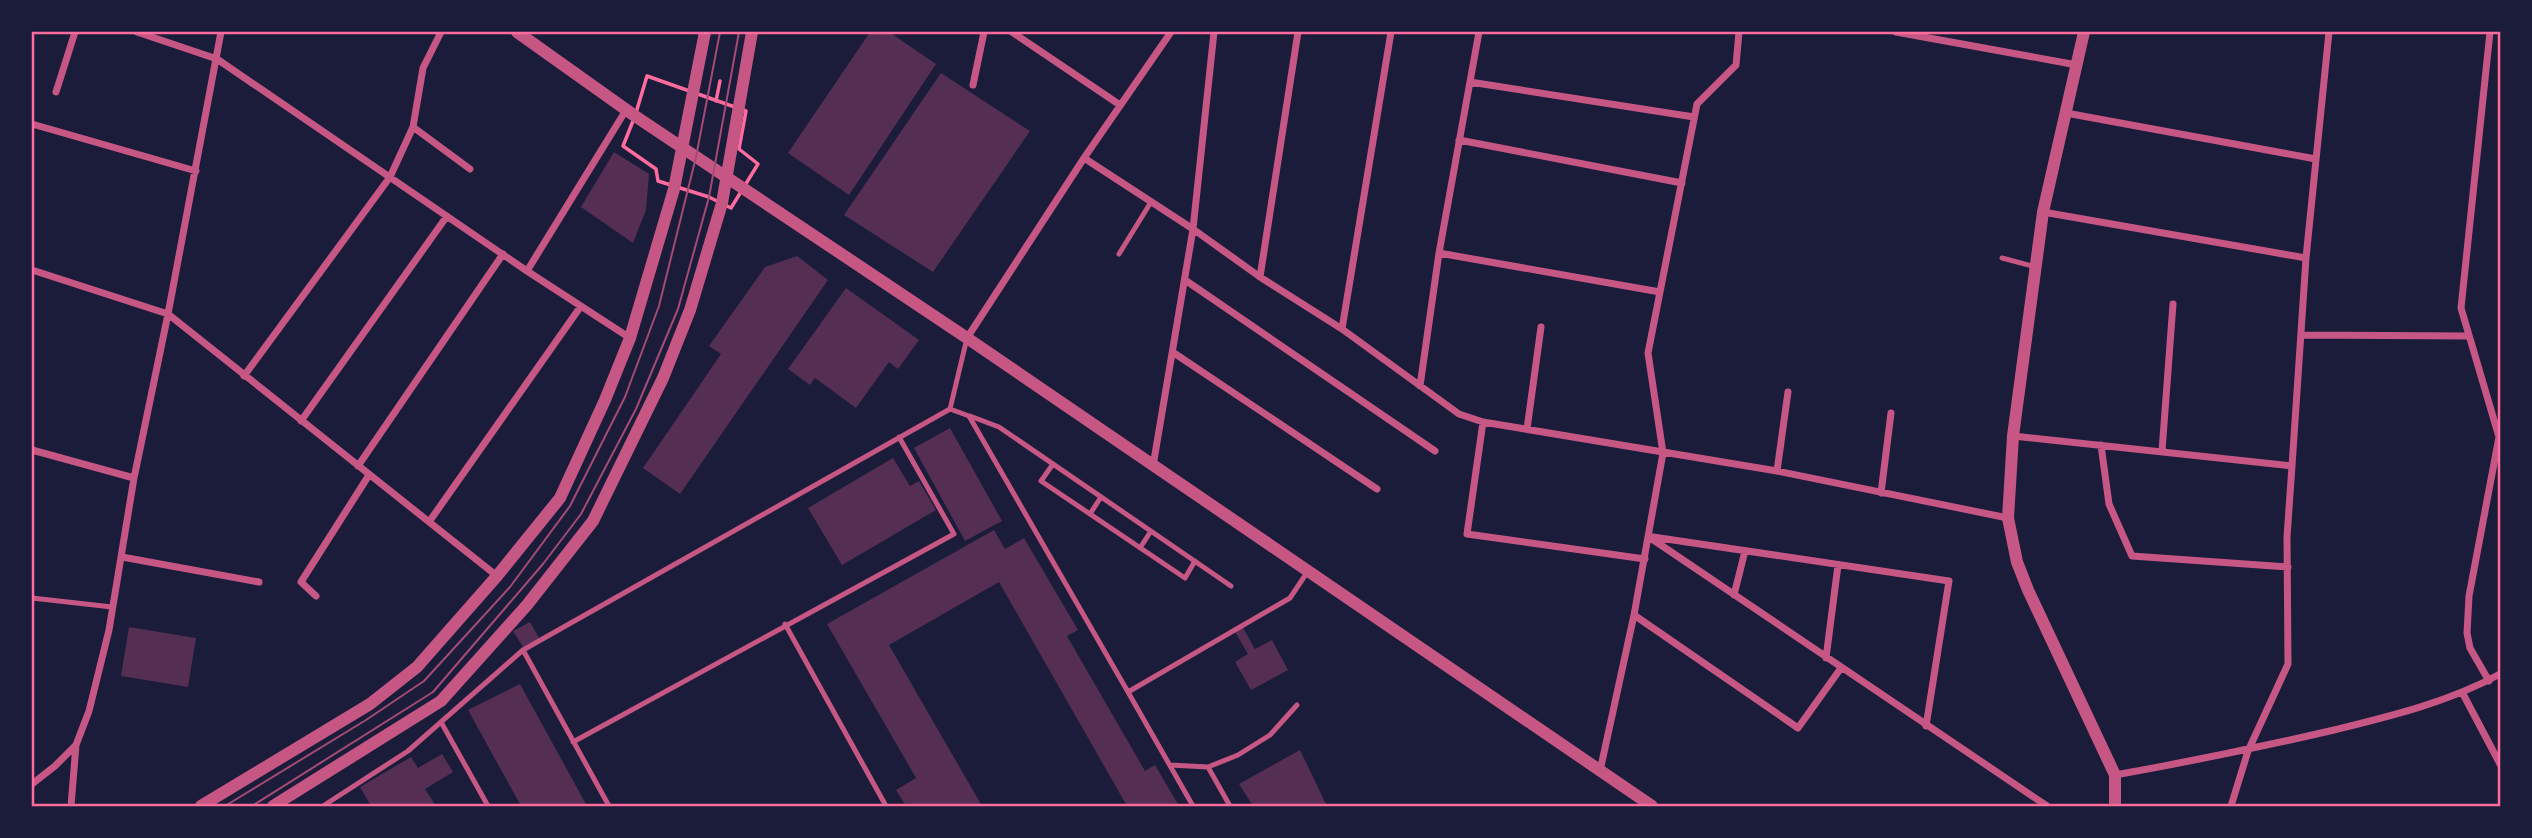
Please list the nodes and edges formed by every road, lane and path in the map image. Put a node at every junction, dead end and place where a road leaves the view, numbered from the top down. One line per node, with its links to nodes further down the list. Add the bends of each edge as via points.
1 (75, 32): 25 (street)
2 (137, 32): 20 (street)
3 (221, 32): 20 (street)
4 (441, 32): 32 (street, via 423,68)
5 (517, 32): 28 (street)
6 (705, 32): 34 (street)
7 (752, 32): 40 (street)
8 (984, 32): 24 (street)
9 (1012, 32): 27 (street)
10 (1171, 32): 27 (street)
11 (1214, 32): 45 (street)
12 (1298, 32): 54 (street)
13 (1391, 32): 61 (street)
14 (1479, 32): 23 (street)
15 (1739, 32): 30 (street, via 1736,65 1697,104)
16 (1896, 32): 21 (street)
17 (2084, 32): 21 (street)
18 (2329, 32): 36 (street)
19 (2490, 32): 63 (street, via 2460,308)
20 (217, 59): 38 (street); 39 (street)
21 (2077, 65): 29 (street)
22 (720, 81): 26 (path)
23 (1470, 82): 30 (street); 33 (street)
24 (973, 85)
25 (56, 92)
26 (716, 102)
27 (1120, 106): 35 (street)
28 (626, 110): 34 (street); 53 (street)
29 (2066, 113): 36 (street); 43 (street)
30 (1694, 117): 41 (street)
31 (32, 124): 38 (street)
32 (413, 127): 37 (street); 39 (street)
33 (1459, 141): 41 (street); 46 (street)
34 (683, 148): 40 (street); 64 (street)
35 (1084, 158): 42 (street); 65 (street)
36 (2316, 159): 50 (street)
37 (470, 169)
38 (196, 172): 59 (street)
39 (390, 177): 44 (street); 67 (street)
40 (726, 178): 65 (street); 136 (street, via 690,310 663,378 593,521 527,605 441,701)
41 (1682, 183): 56 (street)
42 (1152, 202): 45 (street); 48 (lane)
43 (2043, 212): 50 (street); 51 (street)
44 (447, 216): 47 (street); 73 (street)
45 (1193, 229): 54 (street); 55 (street)
46 (1440, 253): 56 (street); 68 (street)
47 (503, 254): 53 (street); 84 (street)
48 (1119, 254)
49 (2002, 258): 51 (lane)
50 (2306, 258): 62 (street)
51 (2036, 267): 76 (street)
52 (32, 270): 59 (street)
53 (527, 271): 58 (street)
54 (1259, 277): 61 (street)
55 (1185, 280): 66 (street); 80 (street)
56 (1660, 292): 82 (street, via 1648,353)
57 (2173, 303): 81 (street)
58 (581, 306): 64 (street); 95 (street)
59 (168, 314): 67 (street); 89 (street)
60 (1541, 327): 75 (street)
61 (1342, 329): 68 (street)
62 (2302, 335): 63 (street); 86 (street)
63 (2469, 336): 119 (street, via 2499,437 2469,596 2467,633 2470,648)
64 (630, 338): 106 (street, via 560,498)
65 (967, 338): 70 (lane); 85 (street)
66 (1174, 353): 85 (street); 90 (street)
67 (244, 376): 73 (street)
68 (1420, 386): 74 (street, via 1459,414)
69 (1788, 392): 87 (street)
70 (950, 409): 72 (lane); 77 (lane)
71 (1891, 413): 91 (street)
72 (969, 416): 83 (lane, via 999,427); 120 (lane)
73 (301, 421): 84 (street)
74 (1483, 422): 75 (street); 101 (street, via 1467,534)
75 (1527, 429): 82 (street)
76 (2013, 436): 78 (street); 94 (street)
77 (899, 437): 114 (lane, via 954,534); 115 (lane)
78 (2101, 445): 81 (street); 104 (street, via 2109,504 2132,556)
79 (32, 450): 89 (street)
80 (1435, 451)
81 (2162, 451): 86 (street)
82 (1663, 453): 87 (street); 97 (street)
83 (1053, 464): 92 (lane); 93 (lane, via 1041,481)
84 (358, 466): 88 (street)
85 (1153, 466): 105 (street)
86 (2292, 466): 104 (street)
87 (1777, 471): 91 (street)
88 (369, 475): 95 (street); 110 (street, via 302,582)
89 (134, 478): 100 (street)
90 (1377, 489)
91 (1881, 493): 94 (street)
92 (1101, 497): 93 (lane); 96 (lane)
93 (1090, 514): 98 (lane)
94 (2008, 518): 132 (street, via 2021,571)
95 (429, 522): 106 (street)
96 (1151, 531): 98 (lane); 102 (lane)
97 (1649, 537): 99 (street); 101 (street); 109 (street)
98 (1140, 548): 102 (lane, via 1185,578)
99 (1745, 551): 103 (street); 109 (street)
100 (122, 557): 107 (street); 112 (street)
101 (1645, 559): 113 (street)
102 (1195, 561): 108 (lane)
103 (1838, 565): 116 (street); 124 (street, via 1949,581)
104 (2288, 567): 127 (street, via 2288,664)
105 (1308, 571): 120 (lane, via 1290,598); 131 (street)
106 (497, 576): 135 (street, via 417,667 370,704)
107 (259, 582)
108 (1231, 586)
109 (1734, 595): 116 (street)
110 (316, 596)
111 (32, 598): 112 (lane)
112 (111, 607): 126 (street, via 89,711)
113 (1634, 615): 117 (street, via 1798,728); 131 (street)
114 (785, 624): 125 (lane); 140 (lane)
115 (523, 650): 123 (lane); 125 (lane)
116 (1826, 658): 117 (street)
117 (1841, 668): 124 (street)
118 (2501, 674): 119 (street)
119 (2489, 681): 121 (street)
120 (1128, 692): 129 (lane)
121 (2462, 692): 127 (street, via 2402,714); 128 (street)
122 (1297, 705): 130 (lane, via 1270,735)
123 (441, 722): 137 (lane, via 408,751); 138 (lane)
124 (1926, 726): 144 (street)
125 (573, 742): 139 (lane)
126 (76, 745): 133 (street); 134 (street)
127 (2248, 751): 132 (street); 146 (street)
128 (2501, 764)
129 (1170, 765): 130 (lane); 141 (lane)
130 (1208, 767): 142 (lane)
131 (1600, 771): 143 (street)
132 (2115, 775): 145 (street)
133 (32, 784)
134 (71, 807)
135 (201, 807)
136 (273, 807)
137 (323, 807)
138 (488, 807)
139 (609, 807)
140 (887, 807)
141 (1193, 807)
142 (1230, 807)
143 (1652, 807)
144 (2047, 807)
145 (2115, 807)
146 (2231, 807)

